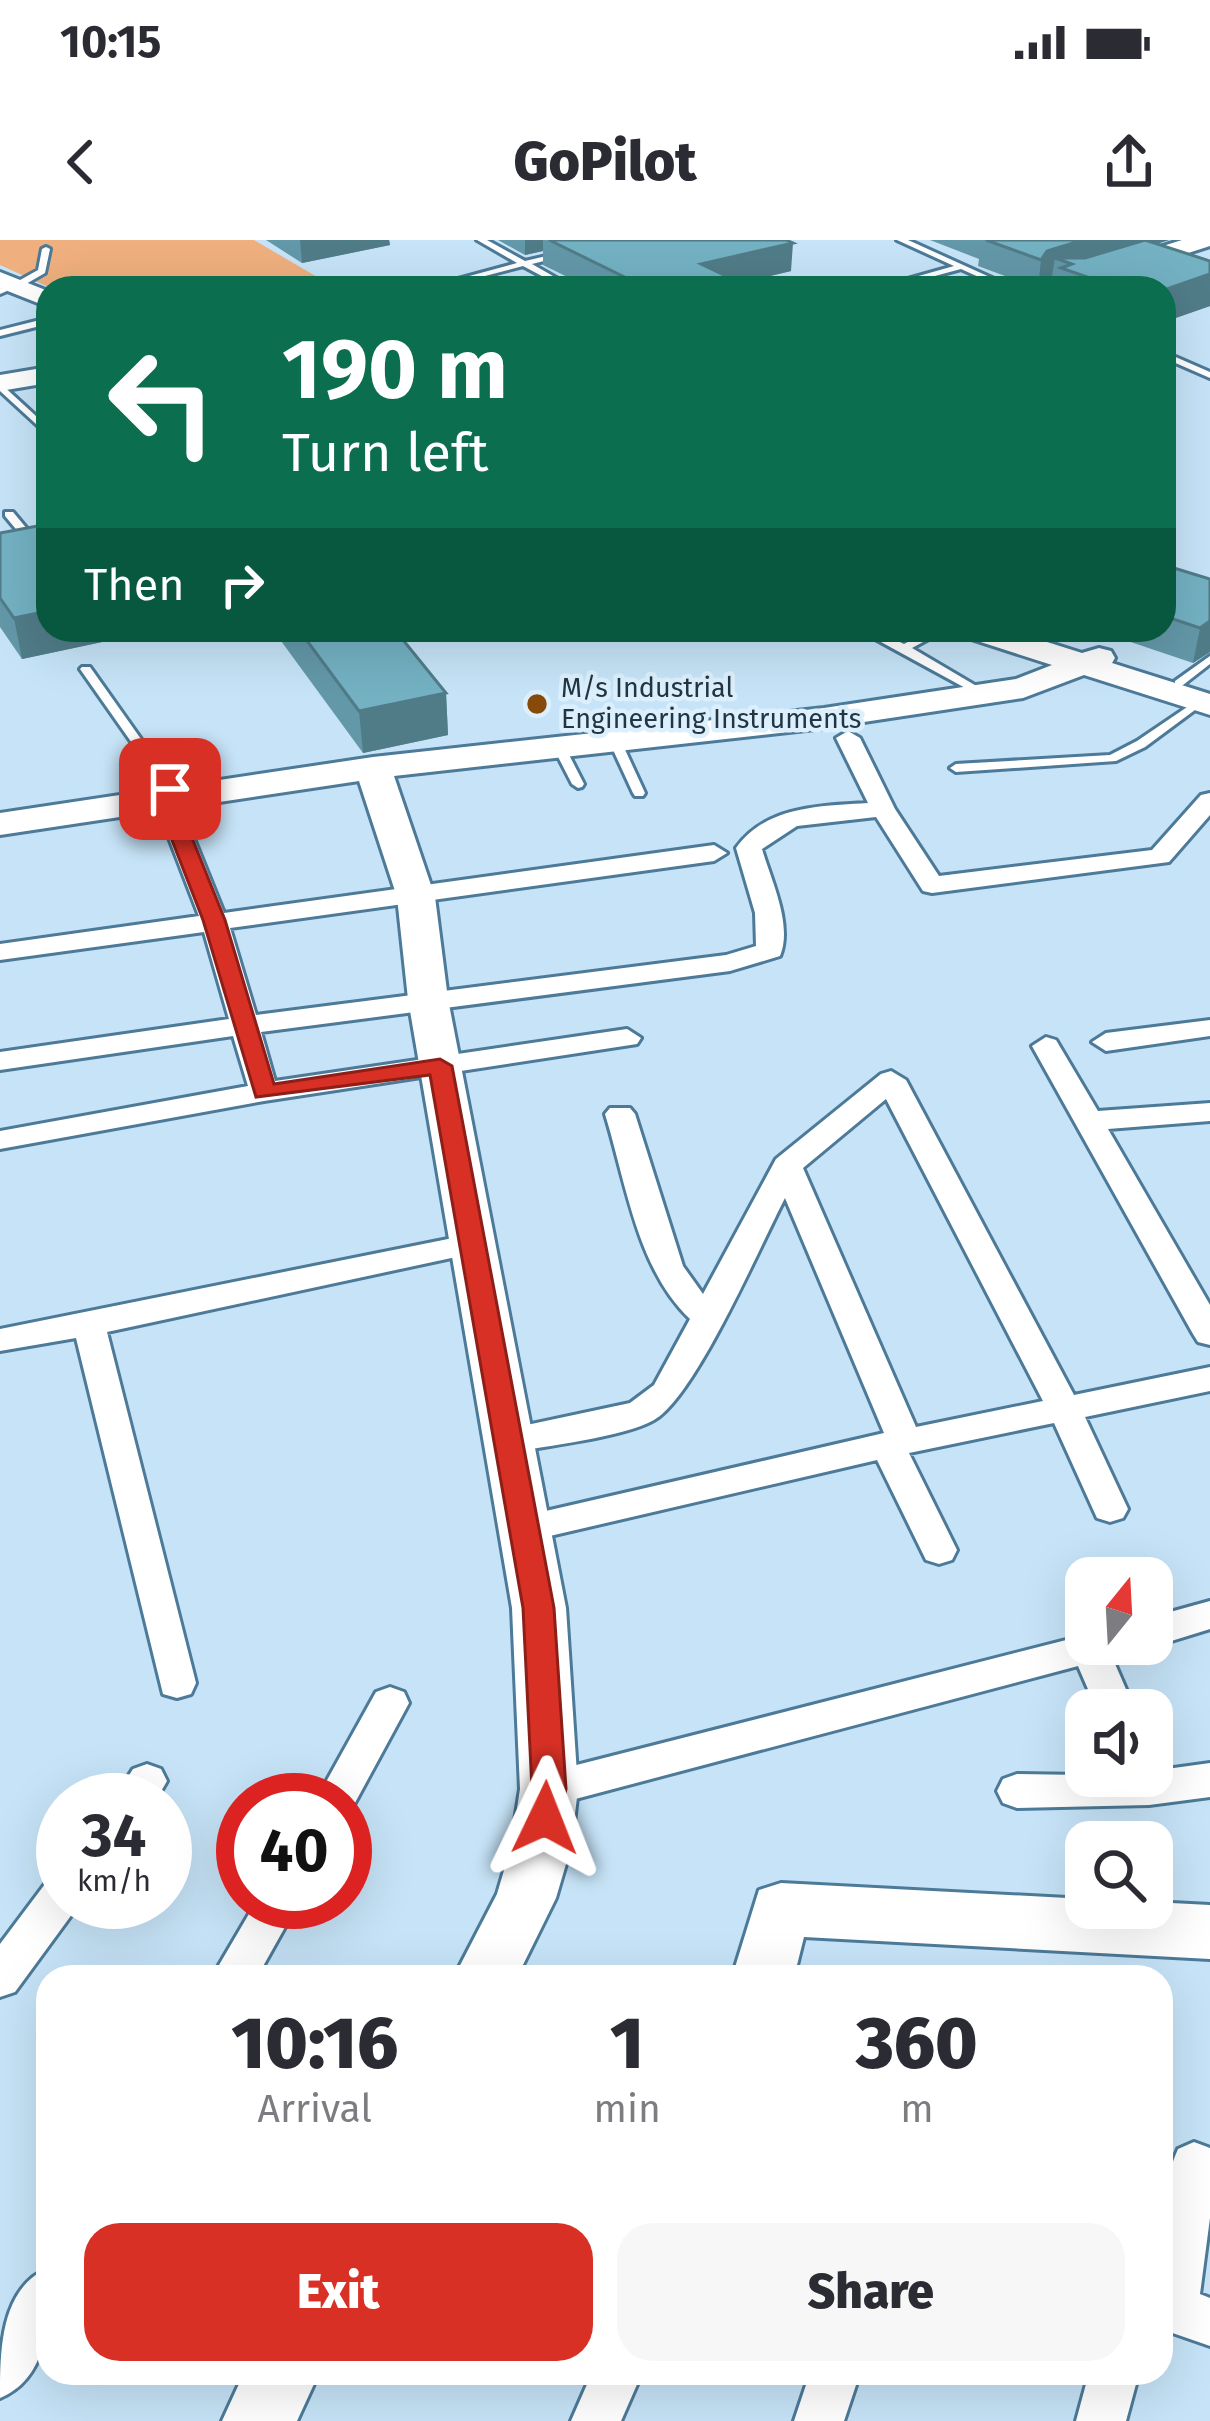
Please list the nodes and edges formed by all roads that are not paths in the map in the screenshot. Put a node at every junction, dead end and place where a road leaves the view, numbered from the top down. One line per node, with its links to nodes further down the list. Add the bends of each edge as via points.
1 (481, 240): 6 (lane)
2 (901, 240): 7 (lane)
3 (1206, 240): 12 (street)
4 (46, 249): 13 (lane, via 42,271)
5 (584, 249): 6 (lane)
6 (523, 262): 8 (lane); 9 (lane)
7 (961, 266): 10 (lane); 11 (lane)
8 (472, 276)
9 (549, 276)
10 (924, 276)
11 (983, 276)
12 (1092, 276)
13 (4, 287): 14 (street); 15 (street)
14 (36, 297)
15 (36, 304)
16 (36, 324): 17 (lane)
17 (0, 333)
18 (1176, 360): 19 (lane)
19 (1210, 375)
20 (36, 377): 21 (street)
21 (0, 384): 22 (lane)
22 (36, 420)
23 (9, 514): 24 (lane)
24 (36, 541)
25 (36, 549): 26 (street)
26 (0, 556)
27 (891, 642): 31 (lane)
28 (916, 642): 31 (lane)
29 (1020, 642): 33 (street)
30 (1043, 642): 33 (street)
31 (904, 648): 35 (lane)
32 (1210, 659): 36 (lane)
33 (1092, 662): 35 (street); 36 (street)
34 (86, 669): 44 (lane)
35 (984, 694): 38 (street)
36 (1199, 695): 41 (lane, via 1112,758)
37 (848, 738): 46 (street)
38 (616, 741): 39 (street); 43 (lane)
39 (559, 747): 40 (street); 42 (lane)
40 (373, 768): 44 (street); 49 (street)
41 (956, 768)
42 (578, 784)
43 (639, 794)
44 (171, 798): 47 (street); 50 (street)
45 (1210, 800): 46 (street, via 1160,857 932,885)
46 (883, 809): 52 (street, via 775,824 756,834 748,848 770,950 730,963)
47 (0, 824)
48 (714, 853): 49 (street)
49 (416, 897): 50 (street); 52 (street)
50 (214, 920): 51 (street); 53 (street)
51 (0, 952)
52 (428, 999): 53 (street); 59 (street)
53 (246, 1026): 58 (street); 60 (street)
54 (1210, 1028): 56 (street)
55 (627, 1037): 59 (street)
56 (1106, 1042)
57 (1046, 1046): 63 (street)
58 (0, 1061)
59 (440, 1066): 60 (street); 66 (street)
60 (265, 1092): 64 (street)
61 (1210, 1112): 63 (street)
62 (620, 1114): 67 (street, via 667,1267)
63 (1088, 1121): 69 (street)
64 (0, 1140)
65 (787, 1166): 67 (street); 72 (street, via 891,1080); 74 (street)
66 (473, 1244): 68 (street); 73 (street)
67 (710, 1319): 73 (street, via 667,1393 640,1413)
68 (89, 1325): 70 (street); 81 (street)
69 (1210, 1334)
70 (0, 1340)
71 (1210, 1379): 72 (street)
72 (1066, 1412): 74 (street); 75 (street)
73 (508, 1441): 76 (street)
74 (896, 1444): 76 (street); 77 (street)
75 (1110, 1509)
76 (524, 1529): 87 (street, via 539,1608)
77 (939, 1550)
78 (1210, 1616): 79 (street)
79 (1173, 1626)
80 (1065, 1655): 87 (street)
81 (177, 1683)
82 (390, 1703): 83 (street)
83 (351, 1773)
84 (1210, 1780): 85 (street)
85 (1173, 1781)
86 (1065, 1788): 88 (street)
87 (549, 1789): 93 (street, via 526,1898)
88 (1017, 1791)
89 (36, 1929): 95 (street)
90 (262, 1929): 92 (street)
91 (1210, 1932): 94 (street, via 781,1909)
92 (241, 1965)
93 (491, 1965)
94 (766, 1965)
95 (0, 1978)
96 (1188, 2163): 98 (street)
97 (36, 2312): 99 (street)
98 (1182, 2312)
99 (0, 2373)
100 (277, 2385): 104 (street)
101 (612, 2385): 105 (street)
102 (832, 2385): 106 (street)
103 (1111, 2385): 107 (street)
104 (258, 2421)
105 (596, 2421)
106 (819, 2421)
107 (1102, 2421)

